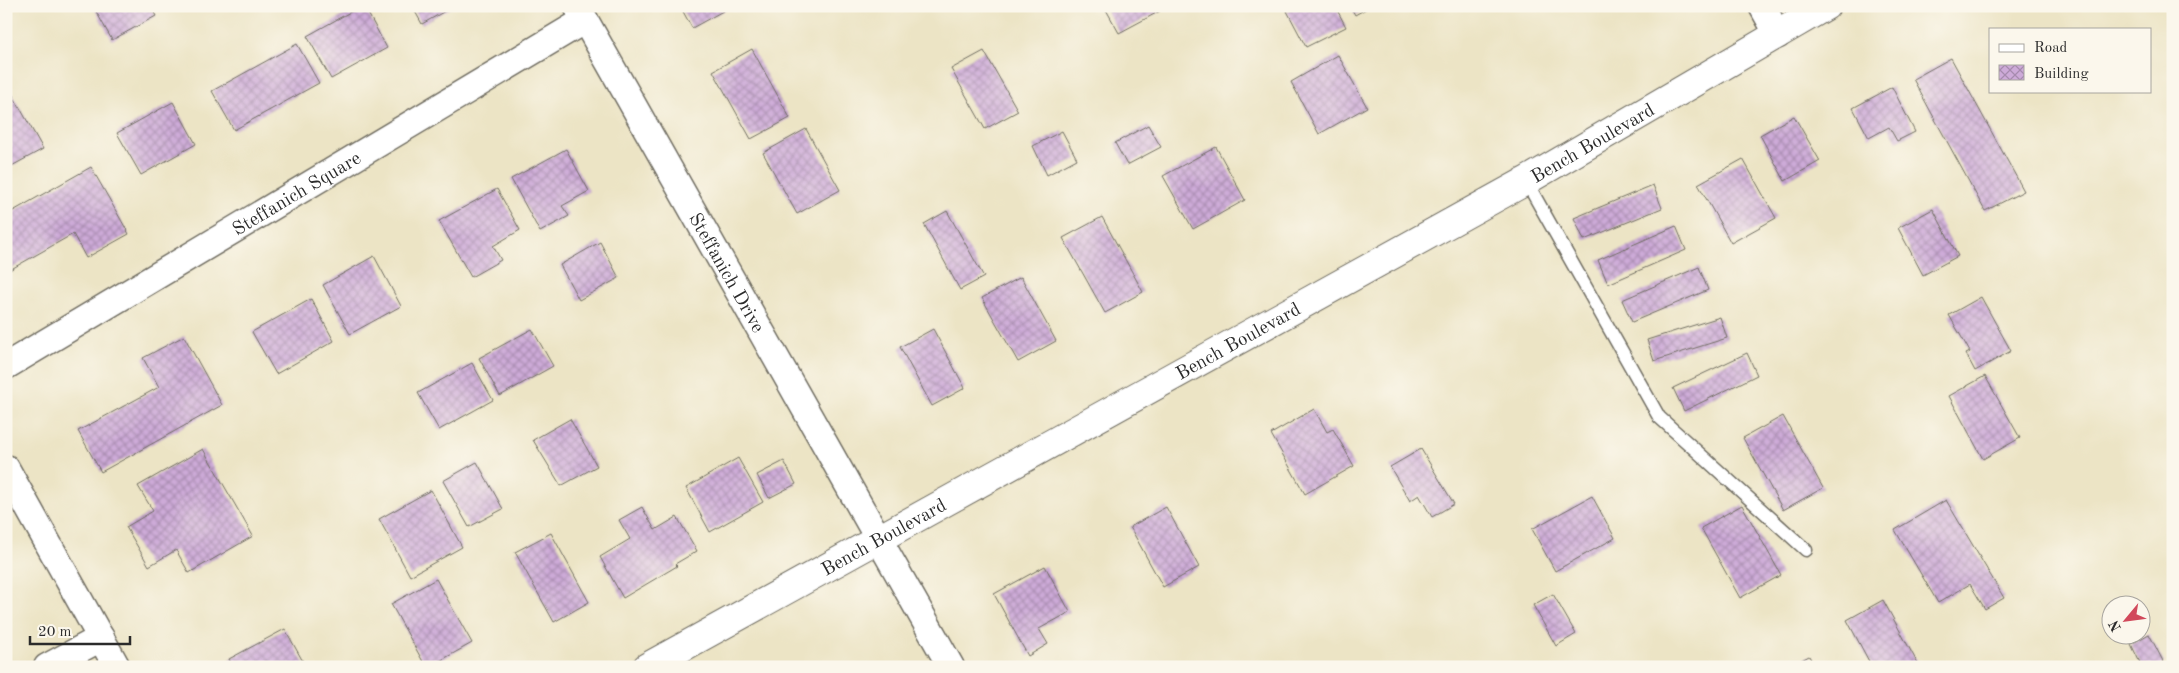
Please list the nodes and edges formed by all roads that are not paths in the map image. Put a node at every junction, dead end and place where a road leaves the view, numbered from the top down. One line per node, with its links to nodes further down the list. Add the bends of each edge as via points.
1 (1762, 6): 4 (street)
2 (1826, 6): 4 (main road, Bench Boulevard)
3 (581, 13): 6 (street, Steffanich Square); 8 (street, Steffanich Drive)
4 (1778, 35): 5 (main road, Bench Boulevard)
5 (1526, 180): 8 (main road, Bench Boulevard); 9 (lane, via 1660,418)
6 (6, 366)
7 (6, 468): 10 (street)
8 (878, 540): 13 (main road, Bench Boulevard); 14 (street, Steffanich Drive)
9 (1806, 550)
10 (101, 638): 11 (street); 12 (street)
11 (47, 667)
12 (117, 667)
13 (647, 667)
14 (951, 667)

